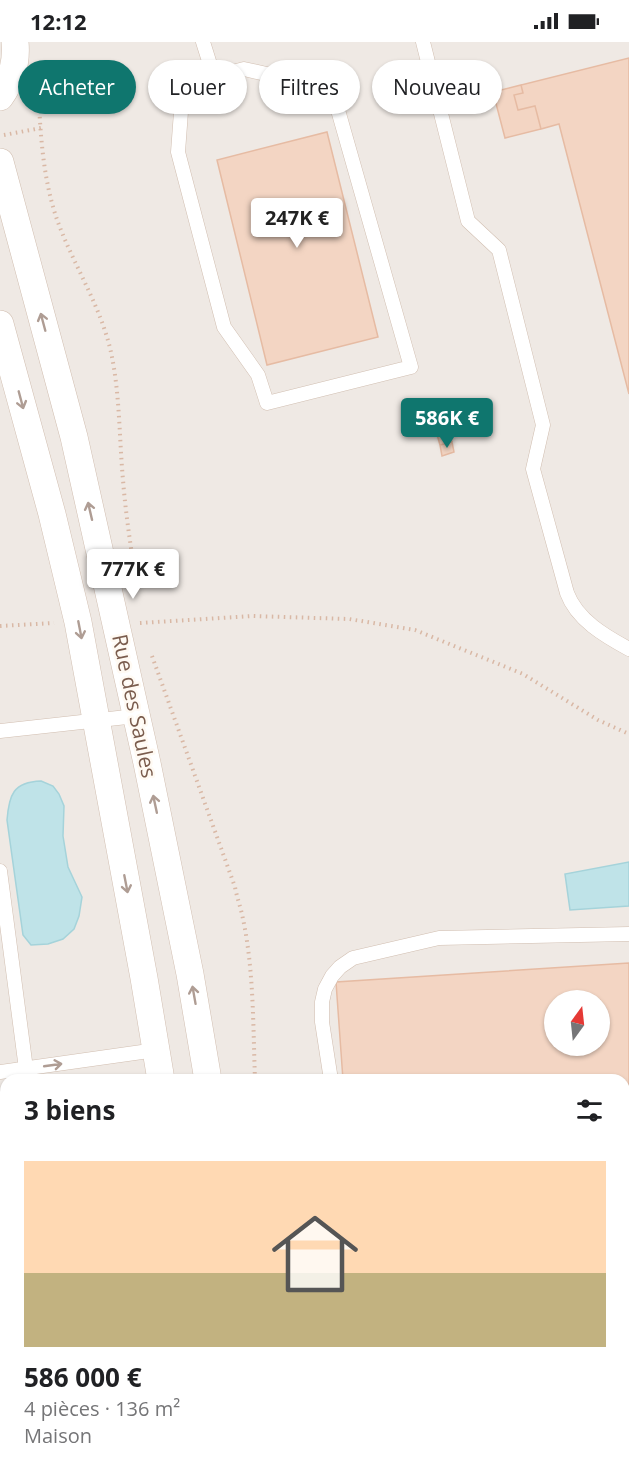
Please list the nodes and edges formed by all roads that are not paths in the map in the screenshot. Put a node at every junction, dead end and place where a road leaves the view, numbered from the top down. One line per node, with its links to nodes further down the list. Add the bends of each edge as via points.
1 (15, 42): 6 (street, via 12,75)
2 (203, 42): 4 (lane)
3 (423, 42): 9 (lane, via 468,221 499,250 543,425 533,469 567,593 576,610)
4 (209, 60)
5 (214, 77): 5 (lane, via 183,85 178,152 224,327 258,375 267,403 411,367 332,89 244,69)
6 (0, 97)
7 (0, 162): 10 (street, Rue des Saules, one-way to 7, via 74,437)
8 (0, 324): 11 (street, Rue des Saules, one-way to 11, via 62,553)
9 (629, 649)
10 (136, 716): 11 (lane); 19 (street, Rue des Saules, one-way to 10)
11 (96, 720): 12 (lane); 15 (street, Rue des Saules, one-way to 15)
12 (0, 730)
13 (0, 871): 16 (lane)
14 (629, 934): 20 (lane, via 439,938 353,958 332,976 322,1002)
15 (156, 1050): 16 (lane, one-way to 15); 18 (street, Rue des Saules)
16 (26, 1069): 17 (lane)
17 (0, 1072)
18 (160, 1074)
19 (207, 1074)
20 (331, 1074)

